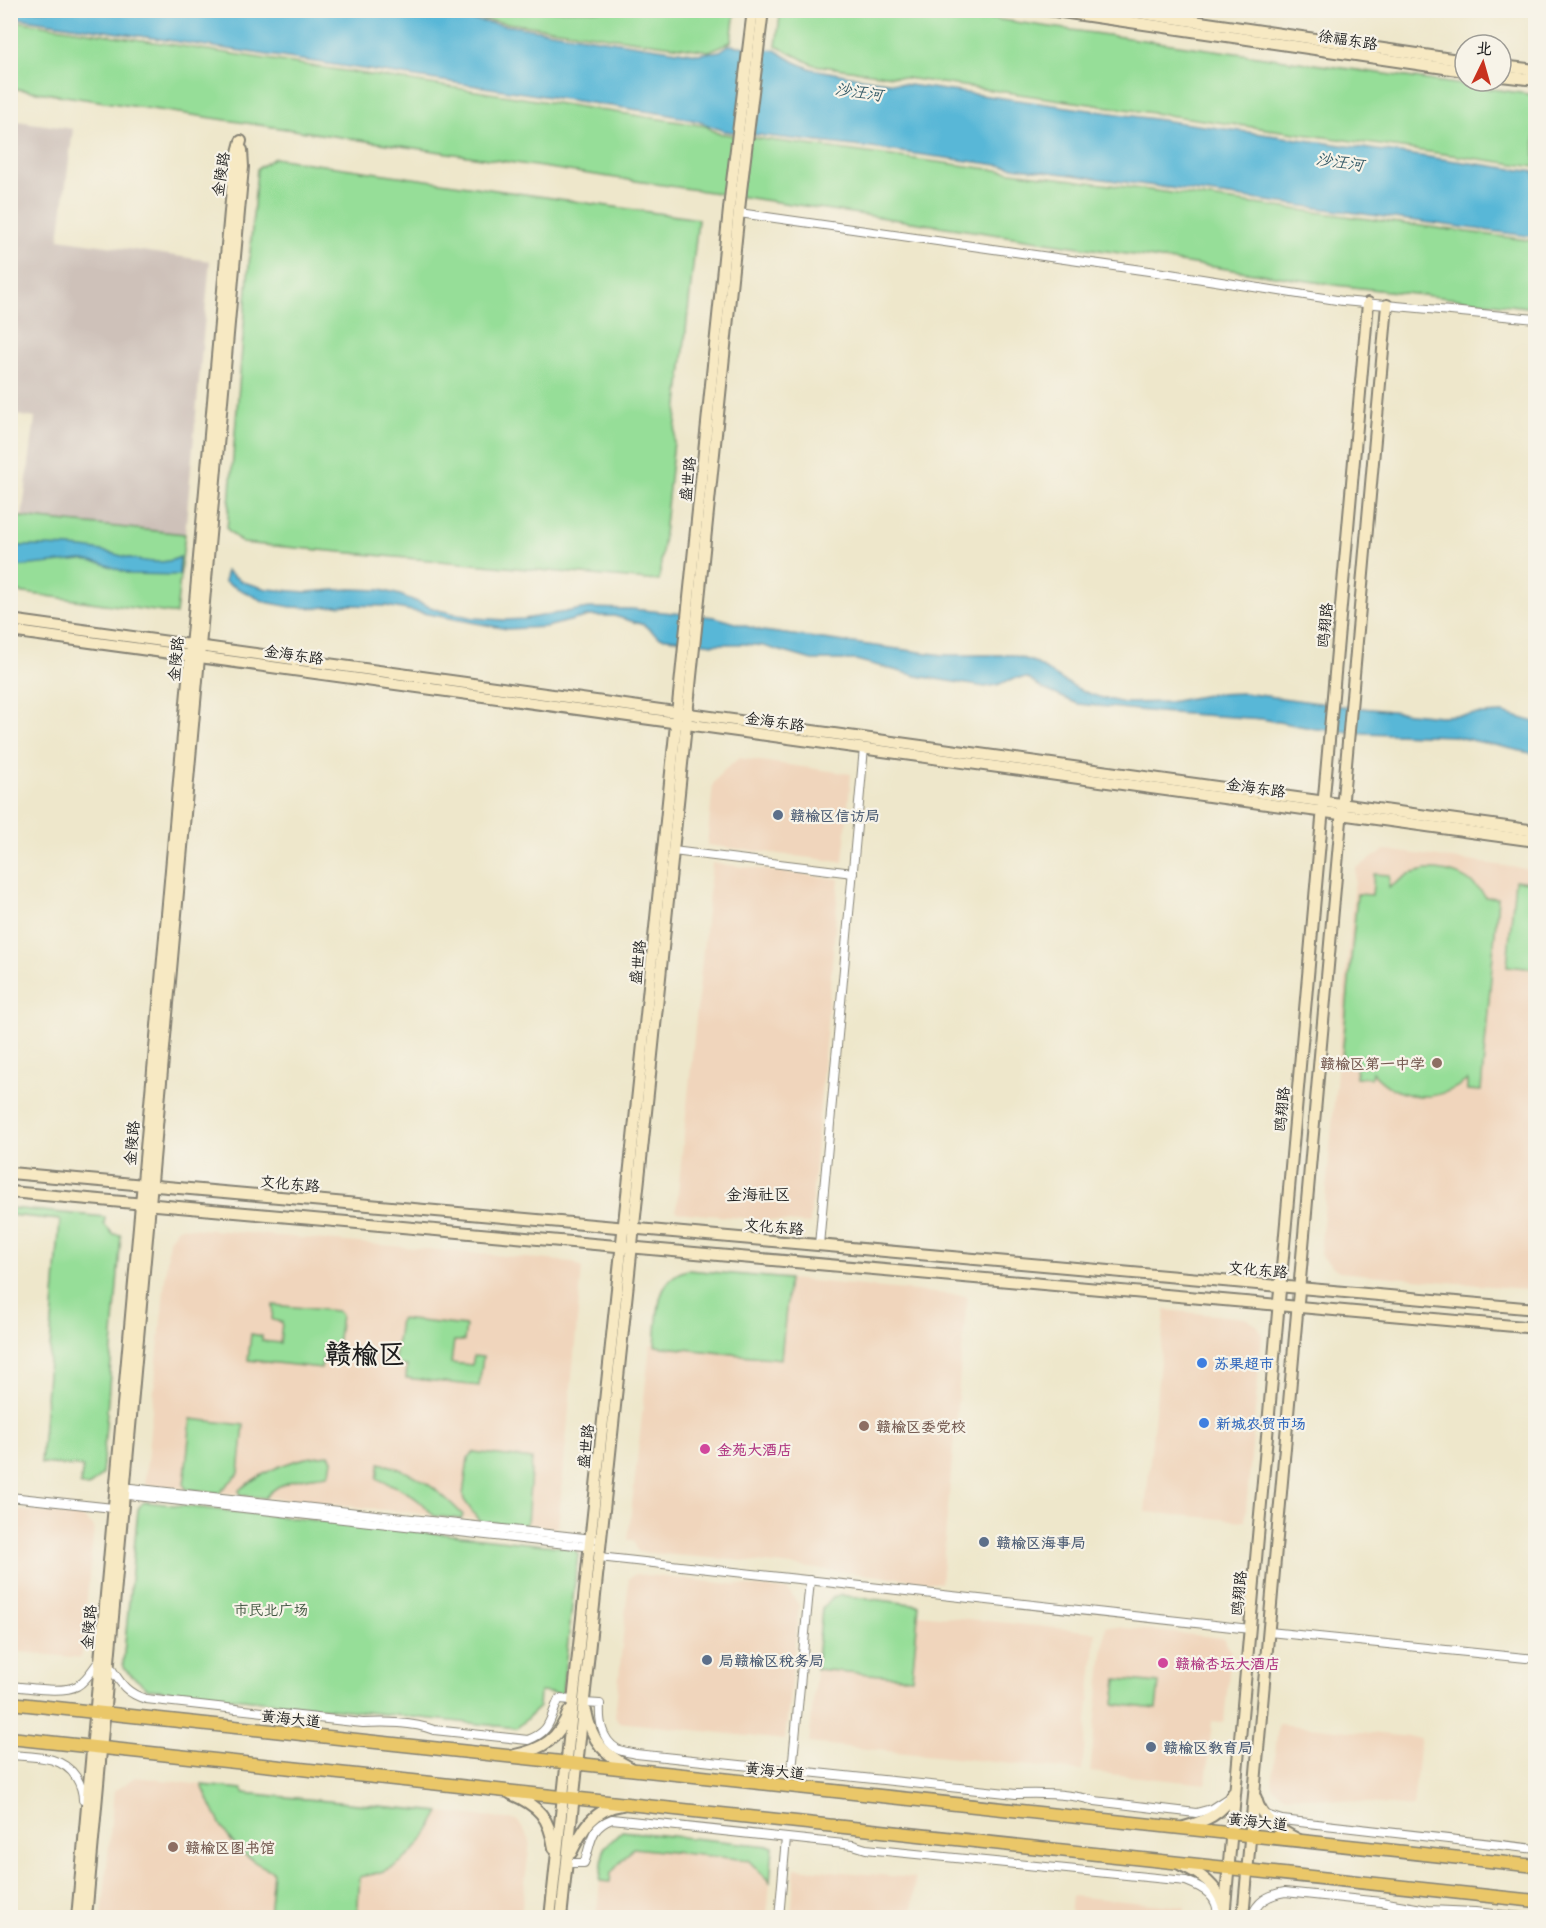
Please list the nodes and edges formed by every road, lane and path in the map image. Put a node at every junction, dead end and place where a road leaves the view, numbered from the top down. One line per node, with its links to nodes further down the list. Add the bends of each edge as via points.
1 (753, 10): 18 (main road, 盛世路, via 731,190)
2 (763, 10): 11 (main road, 盛世路)
3 (1048, 10): 7 (main road, 徐福东路)
4 (1119, 10): 5 (main road, 徐福东路)
5 (1453, 59)
6 (1513, 67): 8 (main road)
7 (1453, 69)
8 (1536, 70)
9 (1513, 77): 10 (main road)
10 (1536, 80)
11 (739, 213): 12 (street); 18 (main road, 盛世路)
12 (1368, 303): 13 (street); 20 (main road, 鸥翔路)
13 (1387, 305): 14 (street); 21 (main road)
14 (1536, 320)
15 (10, 620): 17 (main road, 金海东路)
16 (10, 631): 17 (main road, 金海东路)
17 (195, 651): 17 (main road, 金陵路, via 243,167 241,141 234,166); 18 (main road, 金海东路); 27 (main road, 金陵路)
18 (682, 718): 19 (main road, 金海东路); 20 (main road, 金海东路); 24 (main road, 盛世路); 30 (main road, 盛世路)
19 (864, 748): 20 (main road, 金海东路); 25 (street)
20 (1323, 806): 21 (main road, 金海东路); 33 (main road, 鸥翔路)
21 (1342, 809): 22 (main road, 金海东路); 23 (main road, 金海东路); 34 (main road)
22 (1536, 831)
23 (1536, 841)
24 (673, 851): 25 (street); 30 (main road, 盛世路)
25 (853, 873): 31 (street)
26 (10, 1173): 27 (main road, 文化东路)
27 (147, 1185): 29 (main road, 金陵路); 30 (main road, 文化东路)
28 (10, 1192): 29 (main road)
29 (145, 1204): 32 (main road); 39 (main road, 金陵路)
30 (629, 1228): 31 (main road, 文化东路); 32 (main road, 盛世路)
31 (819, 1245): 33 (main road, 文化东路)
32 (627, 1247): 35 (main road); 42 (main road, 盛世路)
33 (1280, 1286): 34 (main road, 文化东路); 35 (main road, 鸥翔路)
34 (1299, 1288): 36 (main road); 37 (main road, 文化东路)
35 (1279, 1305): 36 (main road); 44 (main road, 鸥翔路)
36 (1298, 1306): 38 (main road); 45 (main road)
37 (1536, 1309)
38 (1536, 1328)
39 (120, 1490): 41 (main road, 金陵路); 42 (street); 47 (main road, 金陵路)
40 (10, 1497): 41 (street)
41 (113, 1508): 47 (main road, 金陵路)
42 (596, 1546): 43 (street); 49 (main road, 盛世路)
43 (810, 1580): 44 (street); 58 (street)
44 (1250, 1629): 59 (main road, 鸥翔路)
45 (1269, 1632): 46 (street); 63 (main road)
46 (1536, 1659)
47 (104, 1662): 48 (street, via 76,1687 64,1690); 49 (street, via 122,1686 146,1698 528,1740 547,1729 559,1699); 51 (main road, 金陵路)
48 (10, 1686)
49 (580, 1701): 55 (main road, via 548,1743); 56 (main road, 盛世路); 57 (main road, via 601,1748); 58 (street, via 600,1704 606,1739 618,1749)
50 (10, 1703): 51 (main road, 黄海大道)
51 (100, 1713): 53 (main road, 金陵路); 55 (main road, 黄海大道)
52 (10, 1738): 53 (main road)
53 (96, 1747): 62 (main road); 81 (main road, 金陵路); 85 (main road, 金陵路)
54 (10, 1755): 81 (street, via 54,1759 73,1772 80,1784 83,1793 76,1874)
55 (508, 1756): 56 (main road, 黄海大道)
56 (572, 1763): 57 (main road, 黄海大道); 65 (main road, 盛世路)
57 (634, 1770): 60 (main road, 黄海大道)
58 (791, 1770): 60 (street); 61 (street); 64 (street, via 1017,1794 1040,1793 1196,1813 1211,1809)
59 (1236, 1782): 64 (main road); 71 (main road, 鸥翔路)
60 (768, 1784): 61 (main road, 黄海大道)
61 (813, 1789): 70 (main road, 黄海大道)
62 (502, 1790): 65 (main road); 76 (main road, via 542,1813)
63 (1255, 1790): 67 (main road); 72 (main road)
64 (1232, 1795): 70 (main road, via 1217,1814)
65 (568, 1797): 66 (main road); 76 (main road, 盛世路)
66 (628, 1804): 68 (main road); 76 (main road, via 592,1818)
67 (1263, 1814): 74 (main road, via 1274,1827); 75 (street, via 1282,1820)
68 (771, 1819): 69 (main road); 73 (street)
69 (804, 1822): 73 (street); 77 (main road)
70 (1179, 1828): 71 (main road, 黄海大道)
71 (1232, 1834): 72 (main road, 黄海大道); 79 (main road, 鸥翔路)
72 (1251, 1836): 74 (main road, 黄海大道); 80 (main road)
73 (787, 1838): 76 (street, via 612,1820 592,1836 584,1863); 83 (street, via 1186,1881 1212,1896); 88 (street)
74 (1302, 1841): 78 (main road, 黄海大道)
75 (1536, 1848)
76 (563, 1861): 86 (main road, 盛世路); 87 (main road, 盛世路)
77 (1175, 1862): 79 (main road); 83 (main road, via 1199,1873 1211,1884 1218,1894)
78 (1536, 1866)
79 (1229, 1868): 80 (main road); 83 (main road, 鸥翔路)
80 (1248, 1870): 82 (main road); 89 (main road)
81 (80, 1881): 84 (main road, 金陵路)
82 (1536, 1901)
83 (1222, 1915)
84 (77, 1917)
85 (86, 1917)
86 (550, 1917)
87 (561, 1917)
88 (778, 1917)
89 (1243, 1917)
90 (1251, 1917): 91 (street, via 1262,1901 1285,1892 1428,1910)
91 (1532, 1917)

